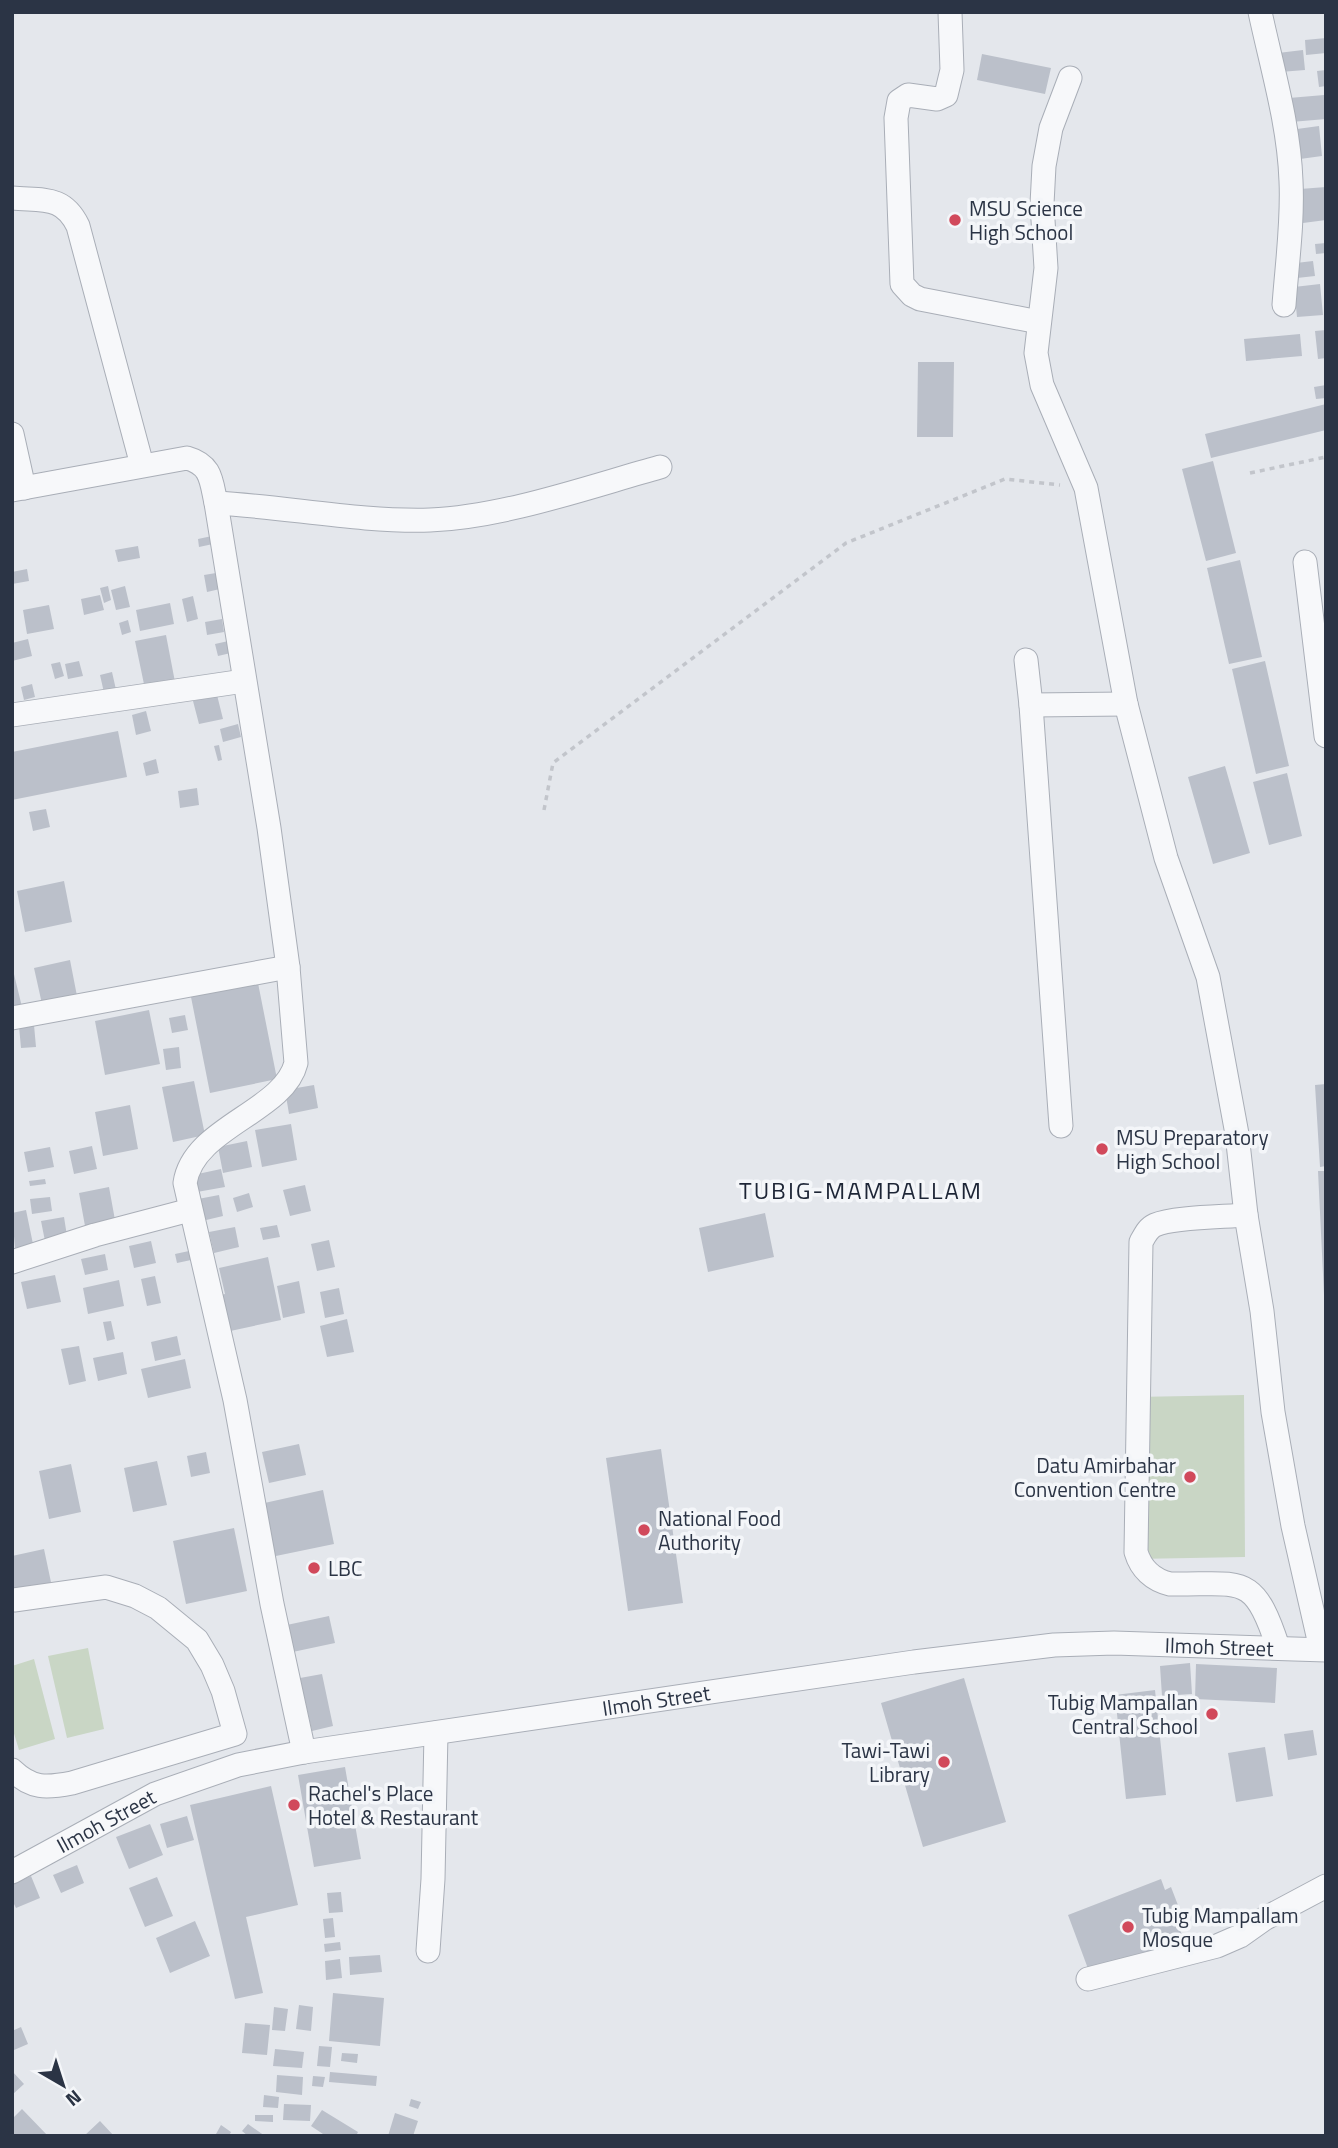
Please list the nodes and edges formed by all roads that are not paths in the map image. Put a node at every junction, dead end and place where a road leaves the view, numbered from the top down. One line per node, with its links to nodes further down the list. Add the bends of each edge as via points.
1 (950, 12): 6 (street, via 952,70 946,95 937,99 908,95 899,101 896,118 902,284 920,299)
2 (1260, 12): 5 (street, via 1288,145 1291,181)
3 (1070, 78): 6 (street, via 1051,128 1044,166 1046,268)
4 (12, 198): 8 (street, via 56,202 65,206 78,226)
5 (1284, 305)
6 (1038, 322): 15 (street, via 1036,353 1042,385 1086,488)
7 (12, 434): 10 (street)
8 (142, 465): 10 (street); 11 (street, via 187,458 199,461 206,467)
9 (660, 467): 11 (street, via 490,512 432,520 382,520)
10 (18, 489)
11 (216, 503): 14 (street)
12 (1306, 562): 18 (street)
13 (1026, 660): 16 (street)
14 (244, 681): 17 (street); 19 (street)
15 (1126, 704): 16 (street); 23 (street, via 1166,858 1208,977 1237,1134)
16 (1031, 705): 21 (street)
17 (12, 715)
18 (1326, 736)
19 (288, 967): 20 (street); 22 (street, via 294,1072 192,1159 185,1183)
20 (12, 1018)
21 (1061, 1126)
22 (191, 1210): 24 (street); 30 (street, via 235,1400)
23 (1246, 1215): 26 (street, via 1171,1220 1154,1225 1141,1242 1136,1552 1139,1563 1160,1582 1245,1587 1263,1606); 27 (street, via 1291,1514)
24 (12, 1262)
25 (14, 1600): 29 (street, via 106,1587 158,1608 197,1640 223,1691)
26 (1278, 1647): 27 (street, Ilmoh Street); 28 (street, Ilmoh Street, via 1054,1645)
27 (1323, 1649)
28 (436, 1733): 30 (street, Ilmoh Street); 35 (street)
29 (235, 1734): 31 (street); 32 (street, via 52,1787 26,1782)
30 (304, 1752): 31 (street, Ilmoh Street)
31 (238, 1765): 33 (street, Ilmoh Street, via 155,1794)
32 (12, 1770)
33 (12, 1872)
34 (1326, 1886): 36 (street, via 1217,1946)
35 (428, 1951)
36 (1088, 1979)

